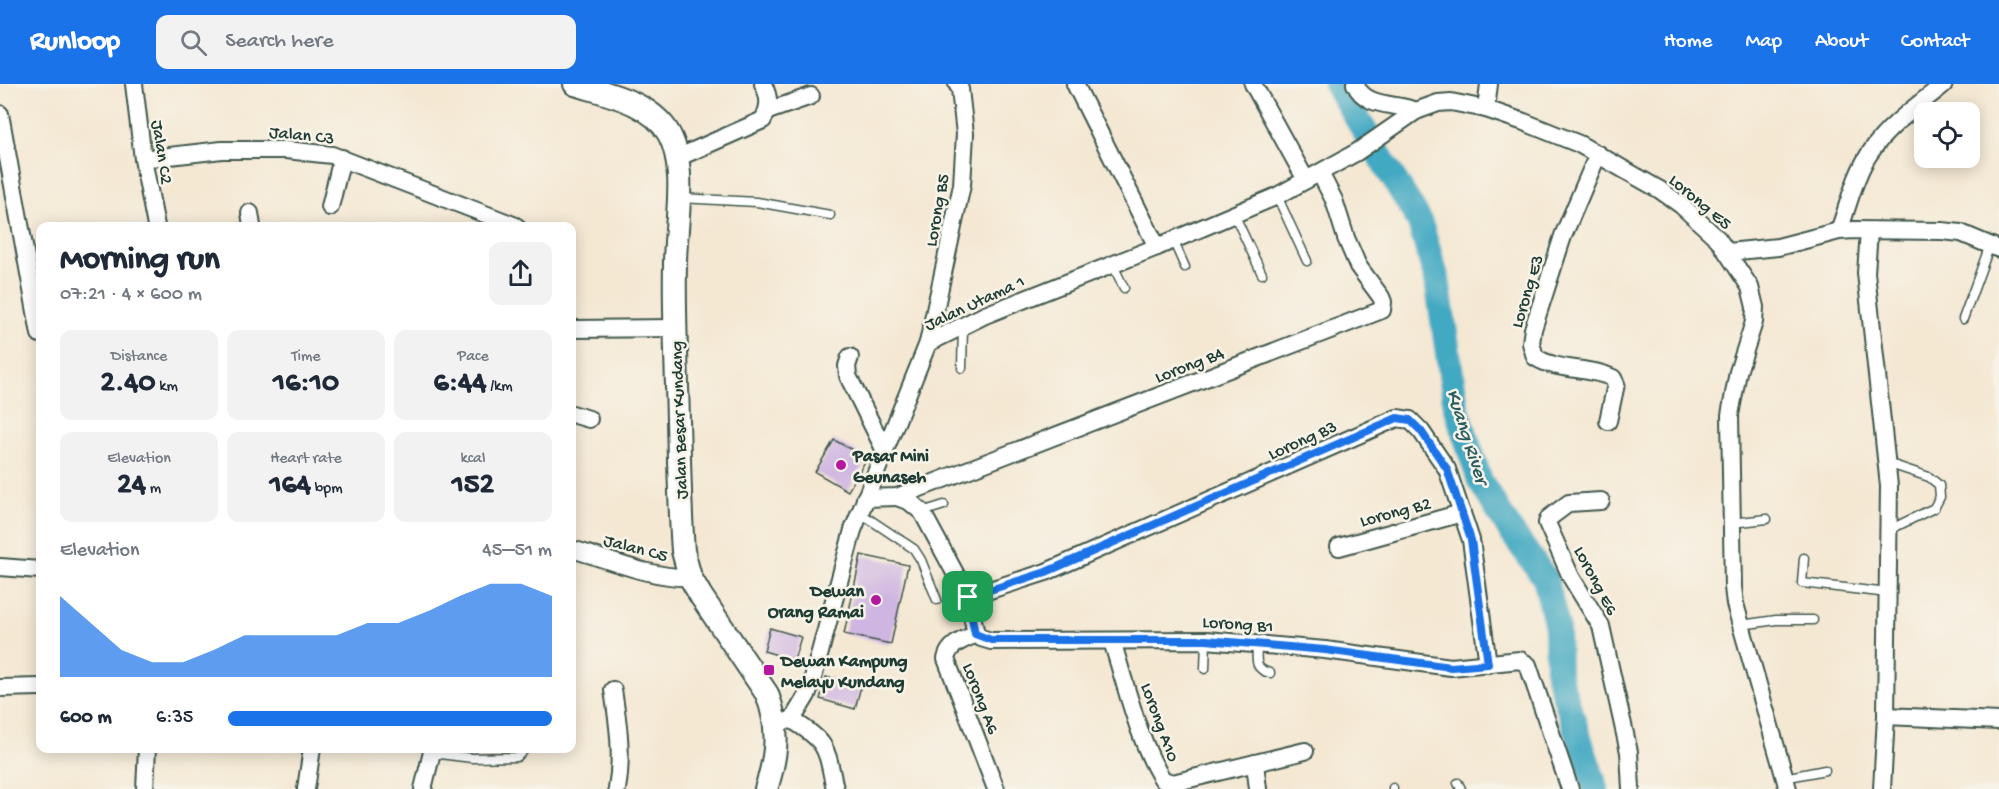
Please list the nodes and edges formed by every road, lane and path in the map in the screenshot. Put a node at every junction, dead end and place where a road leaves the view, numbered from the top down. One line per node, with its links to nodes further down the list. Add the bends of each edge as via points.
1 (134, 84): 19 (street, Jalan C2)
2 (575, 84): 18 (main road, Jalan Besar Kundang, via 636,105 656,117 669,134)
3 (763, 84): 12 (street, via 768,93)
4 (957, 84): 44 (street, Lorong B5, via 965,134 962,185)
5 (1075, 84): 31 (street)
6 (1253, 84): 20 (street)
7 (1355, 84): 13 (street, via 1365,98)
8 (1489, 84): 11 (street)
9 (1944, 84): 28 (street, via 1894,126 1864,162)
10 (811, 96): 12 (street)
11 (1486, 109): 13 (street, Lorong E5, via 1451,102); 16 (street, Lorong E5)
12 (768, 111): 18 (street, via 763,120)
13 (1416, 111): 15 (street, Lorong E5)
14 (0, 114): 39 (street)
15 (1357, 152): 20 (street, Jalan Utama 1)
16 (1598, 154): 33 (street, Lorong E5, via 1681,205); 49 (street, Lorong E3, via 1563,236 1531,344 1535,357 1546,364 1613,378 1616,384)
17 (342, 158): 19 (street, Jalan C3, via 257,149); 23 (street); 27 (street, Jalan C3)
18 (677, 158): 22 (main road, Jalan Besar Kundang)
19 (143, 159): 26 (street, Jalan C2)
20 (1313, 177): 21 (street, Jalan Utama 1); 52 (street, Lorong B4, via 1334,200 1358,266 1381,297 1382,310)
21 (1277, 196): 24 (street, Jalan Utama 1); 34 (lane)
22 (679, 198): 25 (lane, via 757,202); 42 (main road, Jalan Besar Kundang)
23 (330, 207)
24 (1234, 214): 30 (street, Jalan Utama 1); 37 (lane)
25 (830, 215)
26 (155, 222)
27 (506, 222)
28 (1839, 231): 29 (street, Lorong E5); 33 (street, Lorong E5, via 1778,247)
29 (1869, 231): 32 (street, Lorong E5, via 1961,233); 51 (street, via 1866,273)
30 (1173, 240): 31 (street, Jalan Utama 1); 36 (lane)
31 (1157, 247): 35 (street, Jalan Utama 1)
32 (1995, 247): 40 (lane)
33 (1728, 252): 59 (street, via 1750,287 1755,308 1730,415)
34 (1307, 261)
35 (1113, 265): 38 (lane); 41 (street, Jalan Utama 1)
36 (1185, 267)
37 (1262, 274)
38 (1124, 288)
39 (36, 312)
40 (1963, 319)
41 (963, 325): 44 (street, Jalan Utama 1); 46 (lane)
42 (675, 328): 43 (street); 66 (main road, Jalan Besar Kundang, via 682,542)
43 (576, 329)
44 (928, 343): 50 (street, Jalan Utama 1)
45 (850, 357): 50 (street, via 848,376)
46 (962, 368)
47 (576, 415): 48 (street)
48 (589, 419)
49 (1608, 421)
50 (885, 451): 55 (street, Jalan Utama 1)
51 (1887, 463): 60 (street); 60 (lane, via 1929,477 1939,485 1940,497 1934,508)
52 (897, 497): 55 (street, Lorong B4); 56 (street)
53 (1601, 501): 103 (street, Lorong E6, via 1569,503 1547,523 1571,577 1601,626 1629,752)
54 (944, 505): 56 (lane)
55 (863, 506): 69 (lane, via 914,549); 83 (street, Jalan Utama 1, via 807,695)
56 (922, 513): 68 (street)
57 (1461, 513): 61 (street, Lorong B2); 68 (street, Lorong B3, via 1447,469 1421,431 1410,420 1397,418 1046,572); 76 (street, Lorong B3, via 1471,540)
58 (1767, 519): 59 (lane)
59 (1731, 523): 71 (street, via 1733,587)
60 (1889, 530): 67 (street)
61 (1339, 547)
62 (576, 550): 66 (street, Jalan C5, via 660,575)
63 (1804, 558): 67 (lane, via 1802,583)
64 (0, 567): 65 (street)
65 (36, 570)
66 (690, 577): 83 (main road, Jalan Besar Kundang)
67 (1888, 593): 82 (street)
68 (968, 597): 72 (street)
69 (937, 600)
70 (1812, 620): 71 (lane)
71 (1741, 624): 93 (street)
72 (975, 634): 74 (street, Lorong B1, via 991,640); 100 (street, Lorong A6, via 952,646 946,659)
73 (1206, 640): 74 (street, Lorong B1); 75 (street, Lorong B1); 77 (lane)
74 (1112, 641): 91 (street, Lorong A10, via 1144,742 1163,780 1173,783)
75 (1257, 644): 76 (street, Lorong B1, via 1451,667); 78 (lane, via 1256,663)
76 (1488, 664): 102 (street, Lorong B1, via 1520,660 1528,665)
77 (1205, 669)
78 (1270, 673)
79 (36, 687): 80 (street)
80 (0, 688)
81 (613, 690): 97 (street, via 620,736)
82 (1886, 717): 84 (street); 104 (street)
83 (784, 721): 98 (main road, Jalan Besar Kundang); 99 (street, via 811,732 826,749)
84 (1999, 721)
85 (1305, 752): 91 (street, Lorong A10)
86 (147, 753): 94 (street)
87 (311, 753): 95 (street)
88 (432, 753): 96 (street)
89 (444, 753): 90 (lane, via 472,758 517,757)
90 (521, 753)
91 (1255, 763): 101 (street)
92 (1825, 770): 93 (lane)
93 (1786, 784)
94 (145, 789)
95 (306, 789)
96 (423, 789)
97 (617, 789)
98 (766, 789)
99 (835, 789)
100 (996, 789)
101 (1258, 789)
102 (1570, 789)
103 (1631, 789)
104 (1882, 789)

